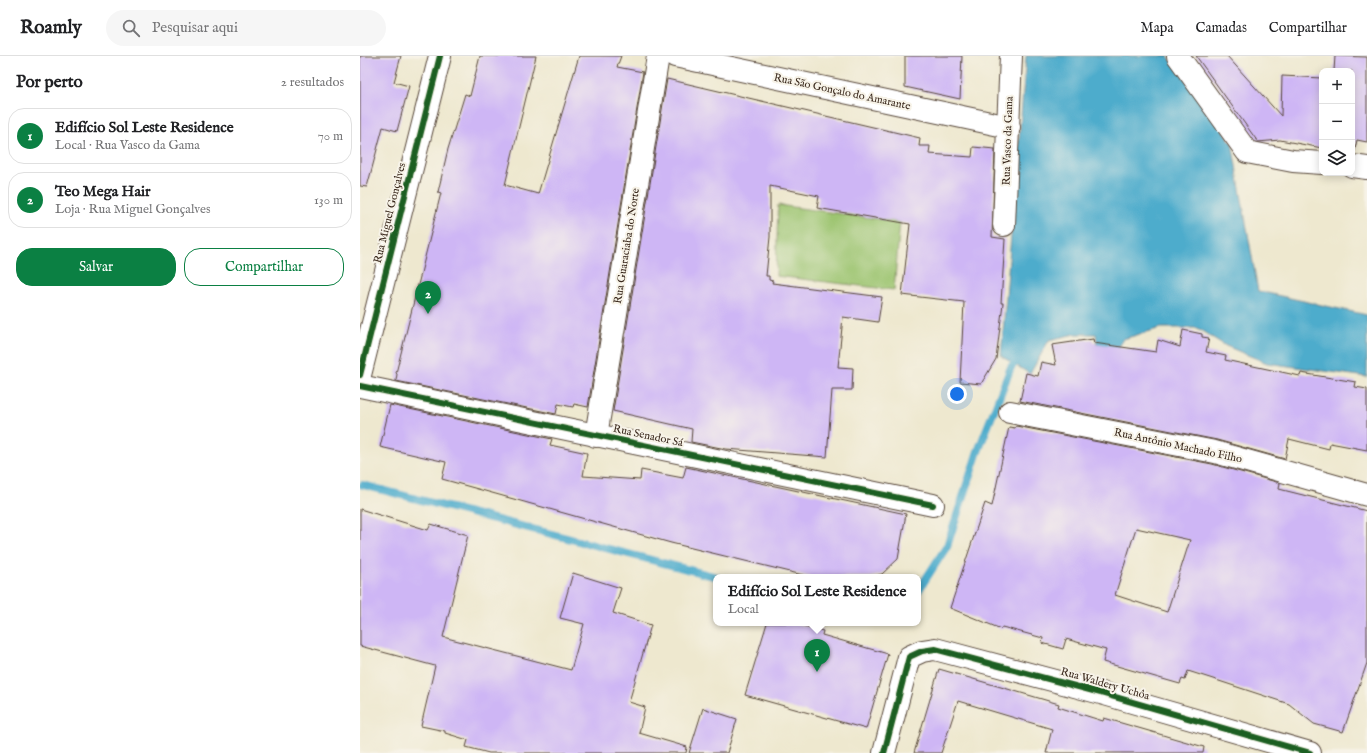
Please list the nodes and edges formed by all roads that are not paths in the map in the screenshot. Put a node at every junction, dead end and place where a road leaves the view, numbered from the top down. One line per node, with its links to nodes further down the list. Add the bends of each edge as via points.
1 (440, 56): 11 (street, Rua Miguel Gonçalves)
2 (658, 56): 14 (street, Rua Guaraciaba do Norte)
3 (675, 56): 6 (street, Rua São Gonçalo do Amarante)
4 (1011, 56): 6 (street, Rua Vasco da Gama)
5 (1178, 56): 7 (street, via 1247,152)
6 (1008, 127): 10 (street, Rua Vasco da Gama)
7 (1319, 164)
8 (1355, 166): 9 (street)
9 (1367, 168)
10 (1004, 225)
11 (360, 375)
12 (360, 386): 14 (street, Rua Senador Sá)
13 (1010, 412): 15 (street, Rua Antônio Machado Filho, via 1215,452)
14 (596, 436): 16 (street, Rua Senador Sá)
15 (1367, 495)
16 (933, 505)
17 (884, 753): 18 (street, Rua Waldery Uchôa, via 909,657 922,650 936,649)
18 (1310, 753)

